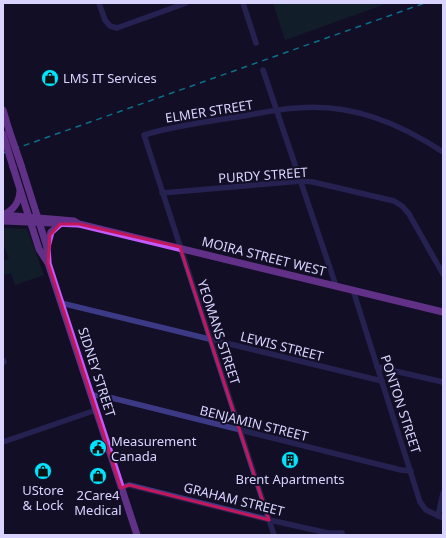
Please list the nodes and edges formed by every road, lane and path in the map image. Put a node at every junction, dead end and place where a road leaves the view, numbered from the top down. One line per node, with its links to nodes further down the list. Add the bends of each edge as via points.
1 (99, 3): 2 (street, via 105,20 110,26 115,27)
2 (186, 3)
3 (243, 3): 4 (street)
4 (256, 43)
5 (263, 70): 7 (street)
6 (3, 110): 8 (main road, SIDNEY STREET)
7 (277, 111): 9 (street, ELMER STREET, via 168,128); 10 (street, ELMER STREET, via 336,108 356,111 402,128); 11 (street)
8 (6, 132): 12 (main road, SIDNEY STREET, bridge); 17 (main road, SIDNEY STREET, bridge, via 21,165)
9 (144, 135): 13 (street, YEOMANS STREET)
10 (443, 152)
11 (302, 182): 13 (street, PURDY STREET); 23 (street, PURDY STREET, via 313,182 394,200 409,214); 24 (street)
12 (20, 189): 14 (main road, via 17,205 11,212); 15 (main road, SIDNEY STREET)
13 (162, 193): 21 (street, YEOMANS STREET)
14 (3, 215): 15 (main road, MOIRA STREET WEST)
15 (30, 219): 16 (main road, MOIRA STREET WEST); 17 (main road, MOIRA STREET WEST); 22 (main road, SIDNEY STREET, via 39,249)
16 (3, 220)
17 (38, 220): 18 (main road, MOIRA STREET WEST); 19 (main road, MOIRA STREET WEST, via 74,221); 20 (main road, SIDNEY STREET)
18 (60, 224): 19 (main road, MOIRA STREET WEST); 20 (main road, via 52,232)
19 (79, 224): 21 (main road, MOIRA STREET WEST)
20 (47, 247): 22 (main road, SIDNEY STREET)
21 (180, 247): 24 (main road, MOIRA STREET WEST); 28 (street, YEOMANS STREET)
22 (48, 263): 26 (main road, SIDNEY STREET)
23 (443, 274)
24 (336, 286): 25 (main road, MOIRA STREET WEST)
25 (353, 290): 27 (main road, MOIRA STREET WEST); 29 (street, PONTON STREET)
26 (62, 303): 28 (street, LEWIS STREET); 32 (main road, SIDNEY STREET)
27 (443, 312)
28 (210, 339): 30 (street, LEWIS STREET); 34 (street, YEOMANS STREET)
29 (378, 367): 30 (street, PONTON STREET); 31 (street)
30 (382, 381): 36 (street, PONTON STREET)
31 (443, 382)
32 (92, 395): 33 (main road, SIDNEY STREET); 34 (street, BENJAMIN STREET)
33 (96, 410): 35 (street); 37 (main road, SIDNEY STREET)
34 (240, 430): 36 (street, BENJAMIN STREET); 40 (street, YEOMANS STREET)
35 (3, 442)
36 (411, 471): 39 (street, PONTON STREET, via 420,502 426,510)
37 (121, 488): 40 (street, GRAHAM STREET, via 129,485); 42 (main road, SIDNEY STREET)
38 (443, 493): 39 (street)
39 (440, 517)
40 (269, 520): 41 (street, GRAHAM STREET); 43 (street, YEOMANS STREET)
41 (342, 534)
42 (137, 535)
43 (274, 535)

